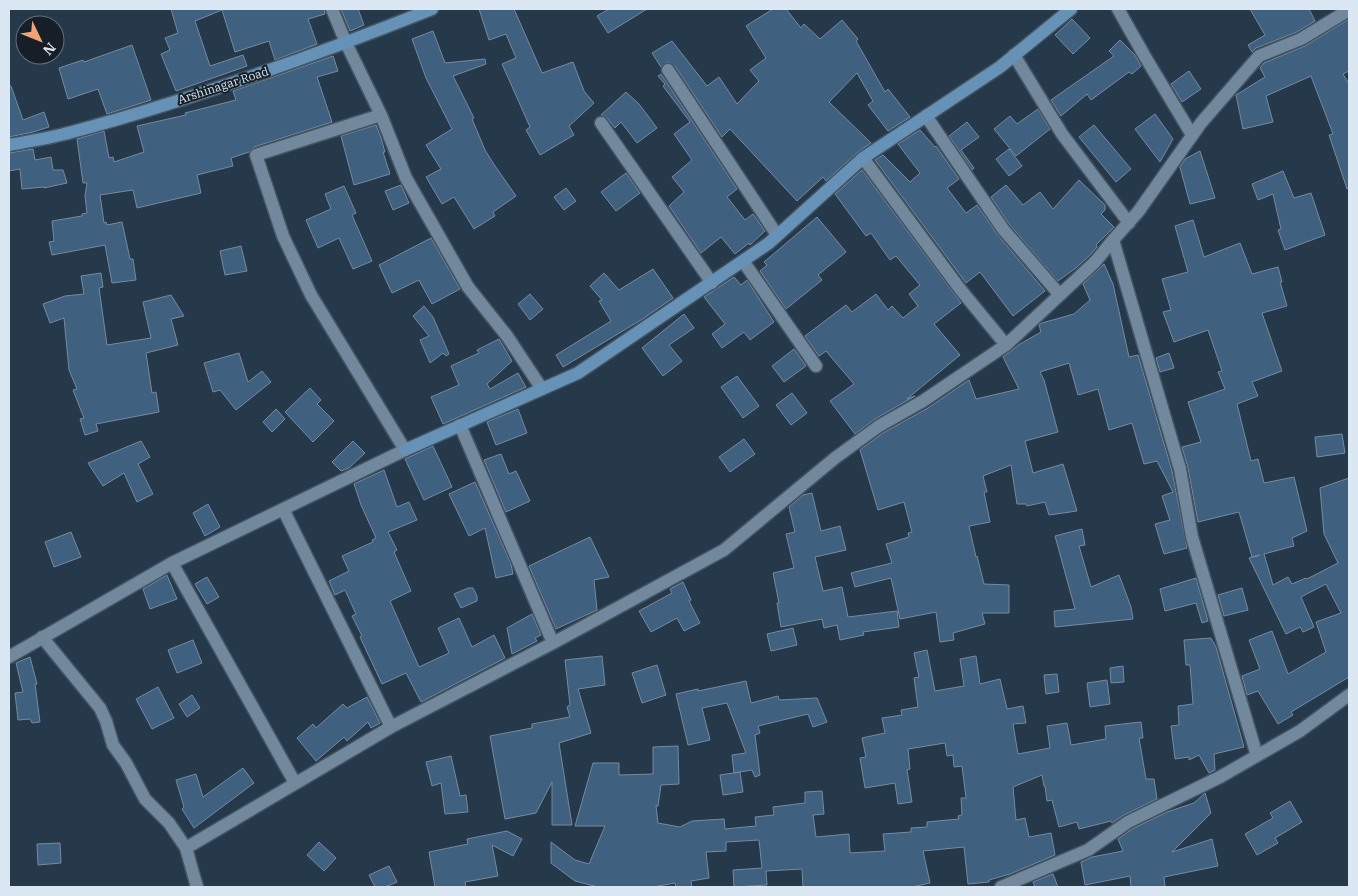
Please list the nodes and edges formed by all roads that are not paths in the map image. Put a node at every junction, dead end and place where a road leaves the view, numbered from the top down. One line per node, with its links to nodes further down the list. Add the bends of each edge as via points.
1 (332, 9): 6 (street)
2 (432, 9): 6 (street, Arshinagar Road)
3 (1071, 9): 7 (street)
4 (1118, 9): 12 (street)
5 (1349, 10): 12 (street, via 1301,39 1259,56)
6 (346, 43): 9 (street); 13 (street, Arshinagar Road, via 220,87 80,130)
7 (1014, 55): 10 (street); 15 (street, via 1062,134)
8 (668, 70): 16 (street)
9 (381, 115): 23 (street, via 406,178 468,287); 25 (street, via 256,155 283,236 312,295)
10 (926, 116): 14 (street); 20 (street, via 1003,229)
11 (601, 123): 19 (street)
12 (1192, 135): 15 (street)
13 (9, 145)
14 (863, 158): 16 (street); 21 (street, via 960,289)
15 (1129, 222): 17 (street)
16 (777, 235): 18 (street)
17 (1114, 240): 20 (street); 33 (street, via 1180,469 1192,537)
18 (743, 261): 19 (street); 22 (street)
19 (712, 282): 23 (street, via 578,373)
20 (1060, 295): 21 (street)
21 (1006, 345): 29 (street, via 923,401 879,426 724,550)
22 (816, 366)
23 (542, 389): 24 (street)
24 (460, 426): 25 (street); 29 (street)
25 (405, 450): 26 (street)
26 (283, 508): 27 (street); 32 (street)
27 (172, 563): 28 (street); 34 (street)
28 (42, 637): 30 (street); 35 (street, via 100,708 113,745 145,798 169,823)
29 (553, 643): 32 (street)
30 (9, 657)
31 (1349, 695): 33 (street, via 1300,731)
32 (391, 727): 34 (street)
33 (1257, 756): 37 (street, via 1128,822 1088,850)
34 (295, 783): 35 (street)
35 (186, 848): 36 (street)
36 (197, 887)
37 (1001, 887)

